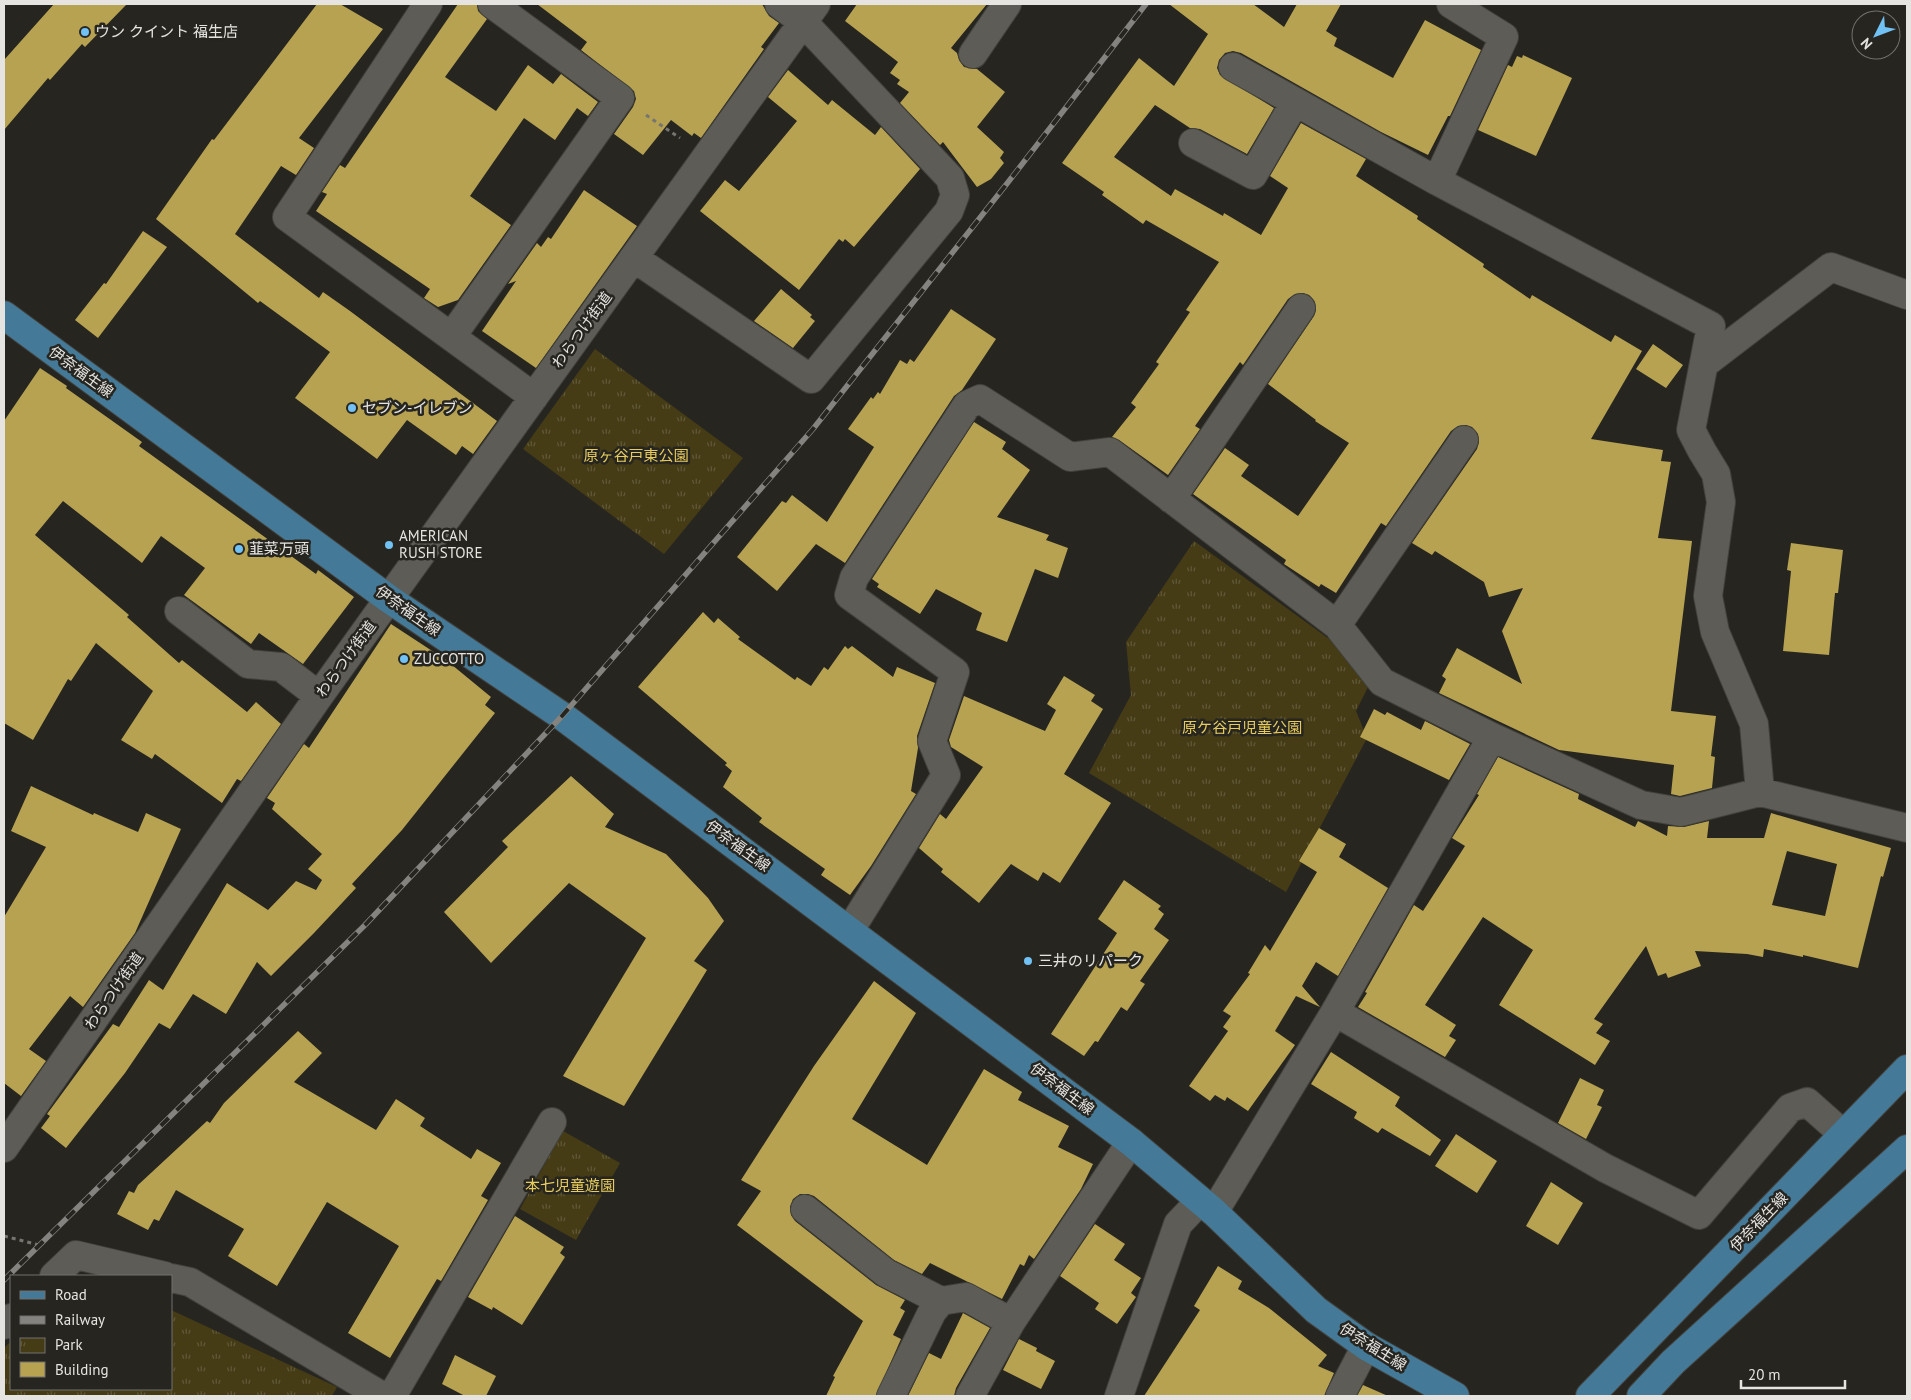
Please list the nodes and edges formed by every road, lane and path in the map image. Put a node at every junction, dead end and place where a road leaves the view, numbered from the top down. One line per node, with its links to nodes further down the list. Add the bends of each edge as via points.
1 (428, 4): 18 (street, via 287,218)
2 (492, 4): 9 (street)
3 (779, 4): 6 (street)
4 (1008, 4): 7 (street)
5 (1451, 4): 13 (street, via 1504,37)
6 (810, 13): 12 (street, わらつけ街道); 14 (street, via 950,178 955,195 949,211 812,379)
7 (973, 54)
8 (1233, 67): 10 (street)
9 (620, 98): 12 (path); 18 (street)
10 (1295, 102): 11 (street, via 1253,176); 13 (street)
11 (1193, 143)
12 (708, 156): 14 (street, わらつけ街道)
13 (1437, 181): 19 (street, via 1711,326)
14 (634, 258): 20 (street, わらつけ街道)
15 (1907, 295): 19 (street, via 1831,267)
16 (1302, 308): 22 (street)
17 (4, 315): 23 (main road, 伊奈福生線)
18 (452, 336): 20 (street)
19 (1704, 364): 28 (street, via 1692,430 1716,474 1721,502 1708,596 1715,632 1754,724)
20 (534, 397): 23 (street, わらつけ街道)
21 (1464, 440): 25 (street)
22 (1171, 499): 25 (street); 30 (street, via 1110,452 1070,457 980,399 968,405 854,578 850,595 955,672 932,741 946,775)
23 (389, 599): 26 (street, わらつけ街道); 30 (main road, 伊奈福生線, via 562,716)
24 (179, 611): 26 (street, via 248,664 281,667)
25 (1337, 625): 27 (street, via 1382,682)
26 (319, 696): 36 (street, わらつけ街道)
27 (1492, 737): 28 (street, via 1641,805 1681,812); 31 (street)
28 (1760, 792): 29 (street)
29 (1907, 828)
30 (850, 930): 35 (main road, 伊奈福生線)
31 (1335, 1012): 34 (street, via 1605,1168 1699,1215 1790,1108 1807,1102); 38 (street)
32 (1907, 1069): 34 (main road, 伊奈福生線)
33 (552, 1122): 47 (street)
34 (1843, 1134): 53 (main road, 伊奈福生線)
35 (1131, 1142): 38 (main road, 伊奈福生線); 44 (street)
36 (4, 1148)
37 (1907, 1149): 54 (main road, via 1673,1362)
38 (1207, 1206): 45 (main road, 伊奈福生線, via 1316,1310); 50 (street, via 1178,1224)
39 (804, 1209): 43 (street, via 886,1273)
40 (55, 1275): 41 (street, via 76,1255)
41 (162, 1275)
42 (172, 1278): 46 (street, via 190,1282)
43 (942, 1300): 44 (street, via 966,1297); 48 (street, via 932,1312)
44 (1011, 1322): 49 (street)
45 (1366, 1346): 51 (street); 52 (main road, 伊奈福生線)
46 (382, 1396)
47 (392, 1396)
48 (891, 1396)
49 (970, 1396)
50 (1119, 1396)
51 (1340, 1396)
52 (1455, 1396)
53 (1590, 1396)
54 (1641, 1396)

